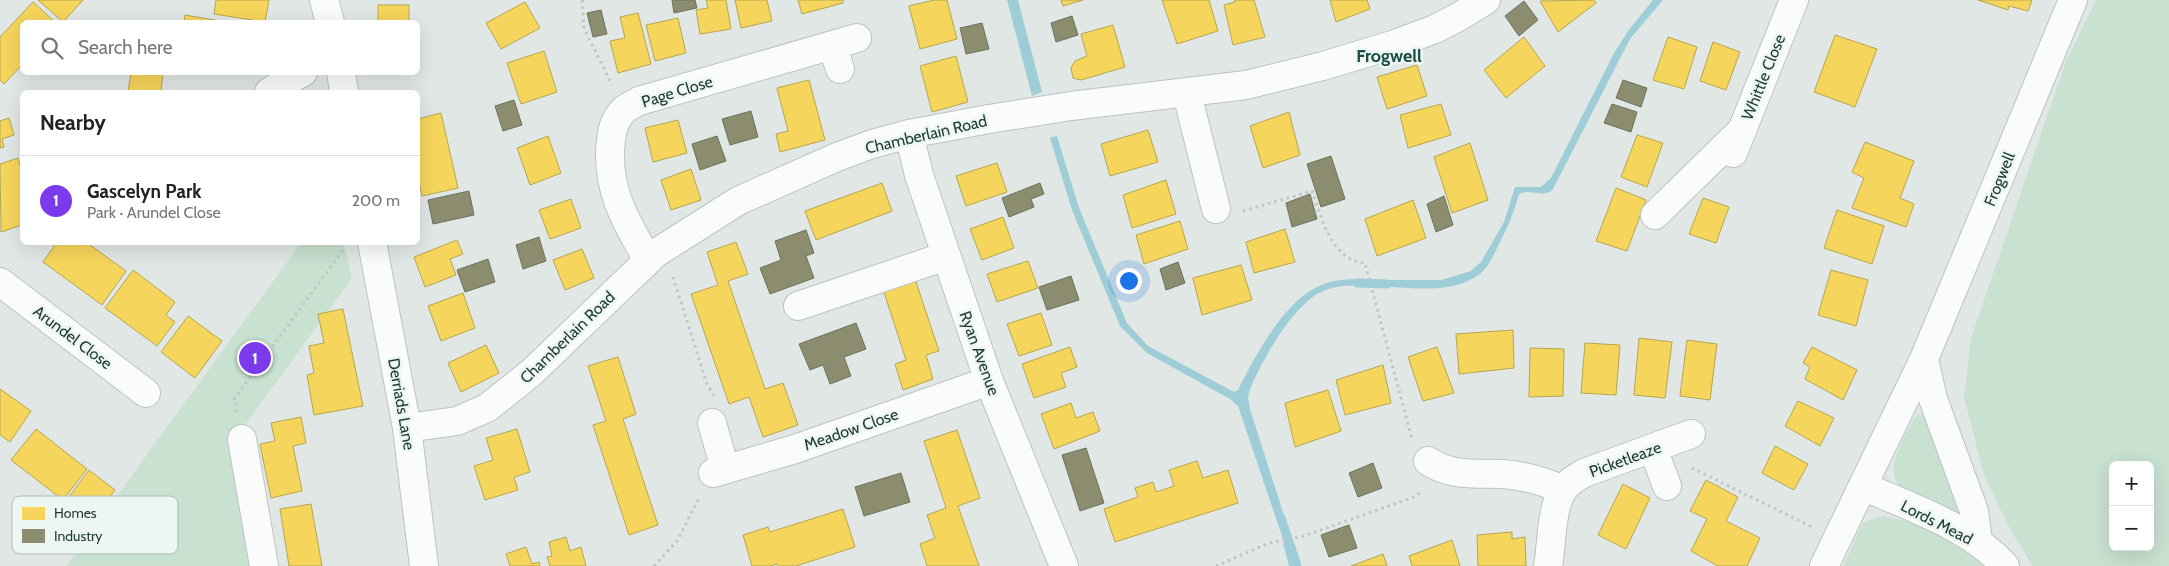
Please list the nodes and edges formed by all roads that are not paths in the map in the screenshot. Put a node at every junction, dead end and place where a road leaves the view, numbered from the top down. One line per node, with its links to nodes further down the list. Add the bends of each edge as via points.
1 (324, 0): 5 (street)
2 (1486, 0): 11 (street, Chamberlain Road, via 1435,29 1383,48 1246,85)
3 (1794, 0): 14 (street, Whittle Close, via 1737,142)
4 (2073, 0): 20 (street, Frogwell)
5 (329, 20)
6 (843, 51): 16 (street, Page Close, via 639,101 624,110 612,134 609,156 615,196 624,220)
7 (298, 75): 9 (street)
8 (341, 75): 10 (street)
9 (272, 90)
10 (344, 90)
11 (1186, 94): 12 (street, Chamberlain Road, via 1071,106); 13 (street, via 1217,174)
12 (910, 134): 16 (street, Chamberlain Road, via 863,147 738,201); 17 (street, Ryan Avenue, via 919,175)
13 (1216, 209)
14 (1655, 216)
15 (373, 245): 24 (street, Derriads Lane)
16 (655, 254): 24 (street, Chamberlain Road, via 501,399 462,420)
17 (946, 256): 19 (street); 21 (street, Ryan Avenue)
18 (0, 282): 22 (street, Arundel Close)
19 (798, 306)
20 (1924, 358): 30 (street, Frogwell); 32 (street, via 1933,399 1974,511)
21 (989, 381): 23 (street, Meadow Close, via 804,446 719,471); 35 (street, Ryan Avenue)
22 (131, 390)
23 (714, 411)
24 (407, 428): 34 (street, Derriads Lane)
25 (1691, 434): 27 (street, Picketleaze)
26 (242, 440): 33 (street)
27 (1653, 449): 29 (street); 31 (street, Picketleaze, via 1584,473)
28 (1438, 466): 31 (street, via 1465,474 1527,477)
29 (1667, 486)
30 (1863, 486): 32 (street, Lords Mead); 37 (street, Frogwell)
31 (1562, 490): 36 (street, via 1556,508)
32 (1978, 541): 38 (street, Lords Mead)
33 (264, 566)
34 (424, 566)
35 (1064, 566)
36 (1548, 566)
37 (1824, 566)
38 (2005, 566)

